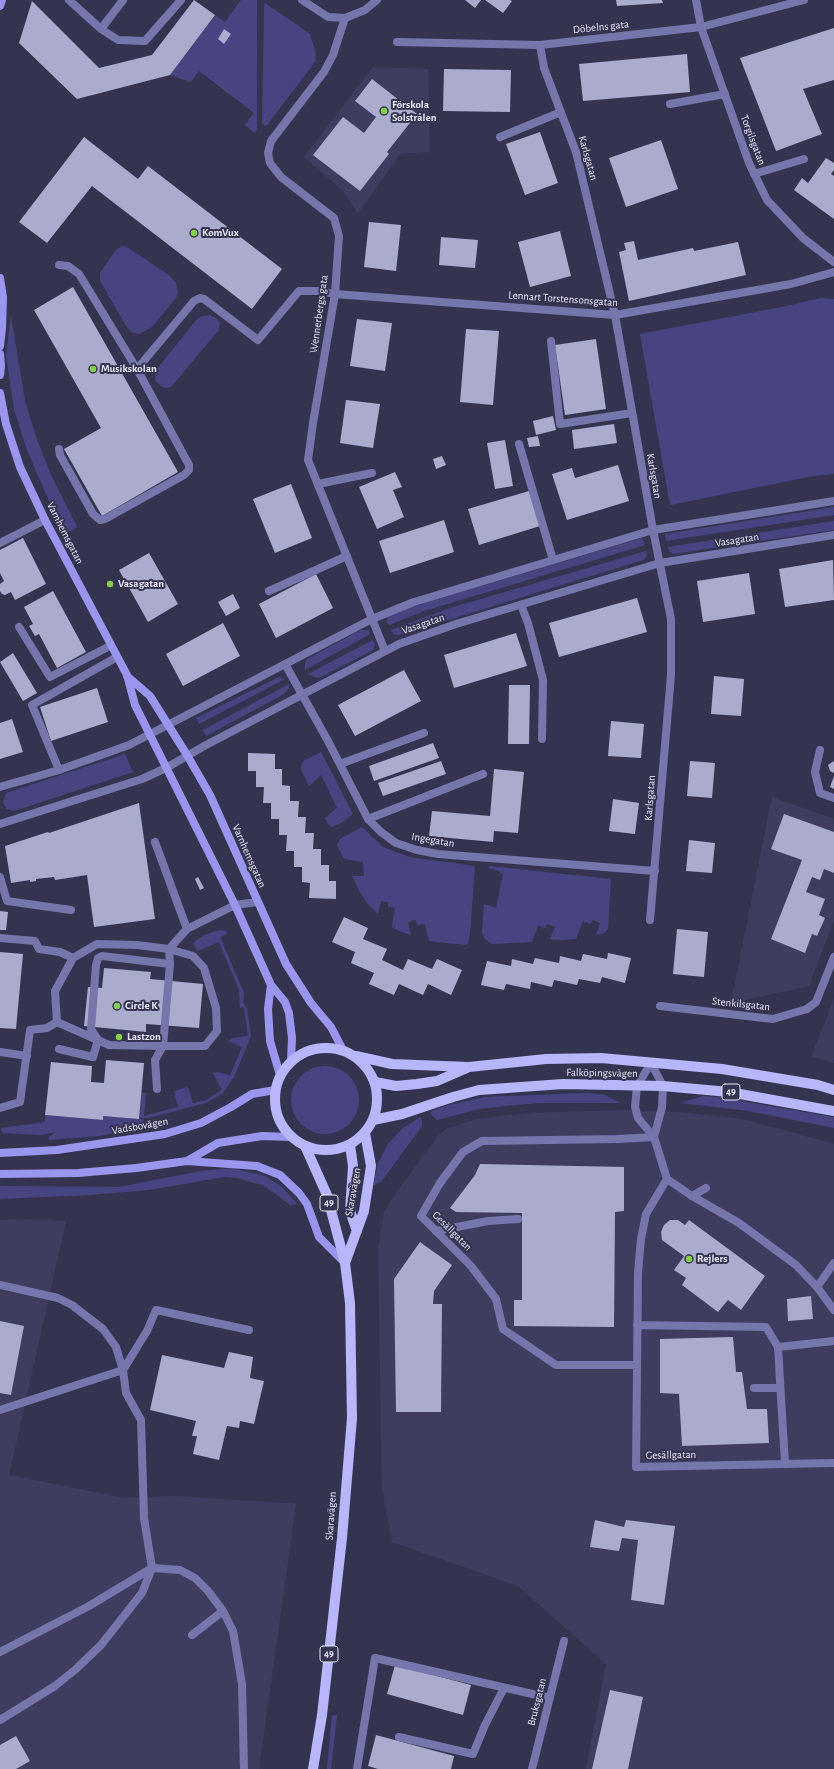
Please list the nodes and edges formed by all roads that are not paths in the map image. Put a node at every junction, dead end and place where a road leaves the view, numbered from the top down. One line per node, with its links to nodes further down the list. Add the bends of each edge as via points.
1 (2, 0): 9 (main road)
2 (69, 0): 12 (street)
3 (123, 0): 12 (street)
4 (181, 0): 12 (street, via 145,41 118,40)
5 (302, 0): 10 (street, via 328,17)
6 (377, 0): 10 (street, via 364,10)
7 (696, 0): 11 (street, Torgilsgatan)
8 (804, 0): 11 (street, Döbelns gata)
9 (0, 6)
10 (345, 18): 25 (street, Wennerbergs gata, via 333,55 324,72 271,141 268,153 270,163 281,177 334,218 339,236)
11 (702, 27): 14 (street, Döbelns gata); 15 (street, Torgilsgatan)
12 (101, 29)
13 (397, 42): 14 (street, Döbelns gata)
14 (540, 44): 17 (street, Karlsgatan, via 544,68)
15 (725, 94): 16 (street); 20 (street, Torgilsgatan)
16 (670, 104)
17 (561, 112): 18 (street); 26 (street, Karlsgatan, via 576,152)
18 (500, 137)
19 (804, 159): 20 (street)
20 (754, 174): 21 (street, Torgilsgatan, via 767,200 803,238)
21 (834, 262)
22 (58, 265): 30 (street, via 68,266 79,274)
23 (834, 272): 26 (street, Lennart Torstensonsgatan, via 791,284)
24 (0, 278): 28 (main road, via 3,304)
25 (335, 294): 26 (street, Lennart Torstensonsgatan); 30 (street, Lennart Torstensonsgatan, via 299,291 258,340 200,298 194,301); 37 (street, Wennerbergs gata, via 308,460)
26 (615, 315): 33 (street, Karlsgatan)
27 (551, 341): 33 (street, via 560,424)
28 (0, 346)
29 (0, 354): 31 (main road)
30 (137, 370): 35 (street, via 189,465 189,470 100,520 93,514)
31 (0, 375)
32 (0, 393): 39 (main road, Varnhemsgatan, via 6,424 20,467)
33 (632, 413): 40 (street, Karlsgatan)
34 (519, 444): 44 (street)
35 (59, 449)
36 (372, 473): 37 (street)
37 (318, 484): 43 (street, Wennerbergs gata)
38 (834, 501): 40 (street, Vasagatan)
39 (45, 520): 42 (street); 50 (main road, Varnhemsgatan)
40 (653, 530): 44 (street, Vasagatan); 45 (street, Karlsgatan)
41 (834, 535): 45 (street, Vasagatan)
42 (0, 543)
43 (346, 556): 46 (street); 48 (street, Wennerbergs gata)
44 (553, 560): 48 (street, Vasagatan, via 414,602)
45 (660, 563): 47 (street, Vasagatan); 71 (street, Karlsgatan, via 671,619 671,675)
46 (269, 591)
47 (522, 605): 51 (street, Vasagatan, via 449,627); 59 (street, via 543,680)
48 (372, 619): 51 (street, Wennerbergs gata); 53 (street, Vasagatan)
49 (18, 627): 50 (street, via 50,677)
50 (110, 646): 52 (main road, Varnhemsgatan)
51 (385, 651): 55 (street, Vasagatan)
52 (117, 657): 54 (main road, Varnhemsgatan); 64 (street, via 32,705)
53 (285, 664): 55 (street, Ingegatan); 56 (street, Vasagatan)
54 (127, 676): 56 (main road, Varnhemsgatan, via 150,696); 58 (main road, Varnhemsgatan, via 135,705)
55 (301, 694): 61 (street, Vasagatan); 62 (street, Ingegatan)
56 (168, 724): 58 (street, Vasagatan); 61 (main road, Varnhemsgatan)
57 (424, 733): 62 (street)
58 (150, 734): 63 (main road, Varnhemsgatan); 64 (street, Vasagatan, via 129,745)
59 (542, 739)
60 (820, 750): 67 (street, via 815,772 820,793)
61 (187, 755): 63 (street, Vasagatan); 73 (main road, Varnhemsgatan, via 210,795)
62 (340, 764): 68 (street, Ingegatan)
63 (166, 768): 69 (street, Vasagatan, via 142,779); 74 (main road, Varnhemsgatan)
64 (59, 770): 66 (street, Vasagatan)
65 (483, 774): 68 (street)
66 (0, 787)
67 (834, 798)
68 (368, 819): 71 (street, Ingegatan, via 396,843 417,850)
69 (0, 824)
70 (155, 842): 77 (street)
71 (655, 871): 76 (street, Karlsgatan)
72 (0, 877): 75 (street, via 7,901)
73 (257, 902): 74 (street); 89 (main road, Varnhemsgatan, via 286,964 311,1003 331,1026)
74 (235, 905): 77 (street); 83 (main road, Varnhemsgatan)
75 (71, 910)
76 (650, 920)
77 (187, 929): 79 (street)
78 (0, 938): 81 (street, via 35,941 39,949 60,952)
79 (169, 949): 81 (street, via 97,944); 82 (street); 87 (street, via 193,956 204,968 216,1008 217,1032 205,1046)
80 (834, 957): 84 (street, Stenkilsgatan, via 816,1002 807,1009 773,1019)
81 (73, 958): 85 (street, via 55,992)
82 (170, 964): 86 (street, via 102,956 98,958 91,1029); 87 (street)
83 (271, 985): 93 (main road, Varnhemsgatan, via 285,1002 289,1013); 96 (main road, via 268,1009 270,1041)
84 (660, 1006)
85 (57, 1022): 86 (street); 91 (street, via 47,1028 30,1030)
86 (98, 1040): 87 (street, via 109,1045); 88 (street, via 93,1057)
87 (163, 1046): 100 (street, via 155,1060)
88 (59, 1049)
89 (343, 1050): 92 (main road, 49); 93 (main road, 49, via 316,1048)
90 (0, 1052): 91 (street)
91 (27, 1056): 103 (street, via 20,1102)
92 (356, 1056): 95 (main road, Falköpingsvägen / 49, via 392,1064); 97 (main road, 49, via 368,1068)
93 (291, 1061): 96 (main road, 49)
94 (651, 1063): 95 (main road, Falköpingsvägen / 49, via 601,1058 546,1058); 98 (street); 99 (street); 102 (main road, Falköpingsvägen / 49, via 722,1069)
95 (469, 1068): 97 (main road, Falköpingsvägen / 49, via 437,1081 417,1084 396,1086)
96 (280, 1075): 101 (main road, 49)
97 (375, 1082): 105 (main road, 49, via 378,1095)
98 (637, 1086): 99 (main road, Falköpingsvägen / 49); 105 (main road, Falköpingsvägen / 49, via 563,1084 479,1090 402,1114); 108 (street, via 635,1107 638,1118)
99 (663, 1086): 104 (main road, Falköpingsvägen / 49, via 729,1092); 108 (street, via 662,1107)
100 (157, 1089)
101 (275, 1090): 107 (main road, 49, via 277,1116); 111 (main road, Vadsbovägen, via 252,1094 201,1123 165,1134 57,1150)
102 (834, 1090)
103 (0, 1108)
104 (834, 1111)
105 (373, 1120): 106 (main road, 49)
106 (365, 1133): 109 (main road, 49); 118 (main road, Skaravägen / 49, via 371,1166 364,1211)
107 (291, 1137): 110 (main road, 49); 112 (main road, via 262,1136 218,1143)
108 (654, 1137): 114 (street); 119 (street, Gesällgatan, via 482,1141 463,1152 440,1183 421,1216)
109 (350, 1145): 110 (main road, 49, via 335,1150); 118 (main road, Skaravägen / 49, via 353,1166 350,1211)
110 (305, 1146): 120 (main road, Skaravägen / 49, via 327,1195)
111 (0, 1153)
112 (187, 1161): 113 (main road, via 78,1173); 120 (main road, via 257,1166 280,1175 307,1204 319,1237)
113 (0, 1174)
114 (667, 1178): 116 (street); 125 (street, Gesällgatan, via 646,1214 642,1232 638,1273)
115 (706, 1188): 116 (street)
116 (692, 1196): 123 (street, via 740,1223 769,1244 796,1265)
117 (518, 1219): 119 (street, via 488,1221)
118 (357, 1231): 120 (main road, Skaravägen / 49)
119 (436, 1231): 129 (street, Gesällgatan, via 471,1266 496,1299 504,1329 556,1365)
120 (346, 1263): 146 (main road, Skaravägen / 49, via 350,1303 352,1418 324,1700)
121 (834, 1263): 123 (street)
122 (0, 1285): 130 (street, via 58,1298 72,1305 102,1329 116,1347)
123 (817, 1287): 124 (street)
124 (834, 1310)
125 (638, 1325): 128 (street, via 766,1327); 129 (street, Gesällgatan)
126 (249, 1330): 130 (street, via 156,1310 147,1331)
127 (834, 1341): 128 (street)
128 (778, 1347): 132 (street)
129 (637, 1365): 135 (street, Gesällgatan, via 636,1466)
130 (122, 1370): 133 (street); 136 (street, via 126,1393 141,1420 144,1518)
131 (754, 1388): 132 (street)
132 (780, 1388): 135 (street)
133 (0, 1410)
134 (834, 1463): 135 (street)
135 (785, 1464)
136 (152, 1568): 137 (street, via 180,1570 195,1578); 140 (street, via 89,1606); 143 (street, via 142,1594 101,1646 55,1686)
137 (223, 1611): 138 (street); 145 (street, via 233,1631 242,1684)
138 (192, 1635)
139 (564, 1641): 142 (street, Bruksgatan)
140 (0, 1652)
141 (504, 1688): 142 (street); 144 (street, via 473,1754); 147 (street, via 375,1658)
142 (550, 1698): 148 (street, Bruksgatan)
143 (0, 1720)
144 (399, 1737)
145 (244, 1769)
146 (313, 1769)
147 (358, 1769)
148 (532, 1769)

